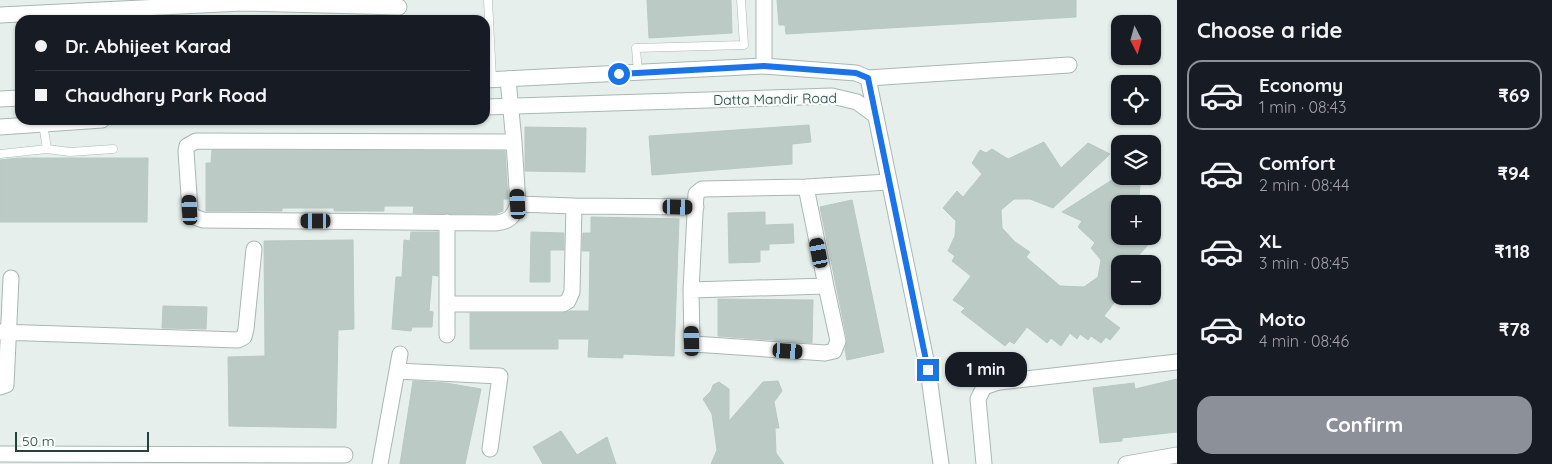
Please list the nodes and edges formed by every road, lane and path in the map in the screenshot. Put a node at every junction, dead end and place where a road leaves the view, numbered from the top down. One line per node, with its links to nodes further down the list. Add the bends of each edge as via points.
1 (488, 0): 7 (lane)
2 (741, 0): 10 (lane, via 744,45 636,48)
3 (764, 0): 9 (street)
4 (242, 2): 5 (street); 6 (street)
5 (398, 6)
6 (0, 15)
7 (488, 15)
8 (1069, 65): 11 (street, Datta Mandir Road)
9 (764, 66): 10 (street, Datta Mandir Road); 11 (street, Datta Mandir Road, via 856,73)
10 (638, 73): 12 (street, Datta Mandir Road)
11 (868, 78): 18 (street)
12 (508, 79): 13 (street, Datta Mandir Road); 16 (street)
13 (490, 80)
14 (15, 98): 15 (street)
15 (0, 99)
16 (510, 105): 17 (street, Datta Mandir Road); 18 (street, Datta Mandir Road, via 832,96 857,102); 22 (street)
17 (490, 107)
18 (876, 116): 26 (street)
19 (29, 125): 21 (street)
20 (43, 125): 23 (lane)
21 (0, 127)
22 (514, 142): 28 (street); 31 (street, via 196,141 187,146 190,210 197,219)
23 (47, 148): 24 (lane, via 70,152); 25 (lane)
24 (113, 149)
25 (0, 154)
26 (888, 182): 27 (street); 50 (street, via 928,370)
27 (806, 188): 30 (street, via 702,189 697,191); 34 (street)
28 (518, 204): 29 (street); 31 (street, via 511,218 504,222)
29 (574, 206): 30 (street); 36 (street, via 572,292 568,302)
30 (696, 207): 35 (street)
31 (447, 222): 36 (street)
32 (254, 249): 37 (street, via 246,329 244,337 238,340)
33 (11, 278): 37 (street)
34 (826, 286): 35 (street); 35 (street, via 838,341 834,351 825,353 694,344)
35 (691, 290)
36 (448, 304): 38 (street)
37 (5, 332): 42 (street, via 6,385)
38 (447, 335)
39 (400, 354): 41 (street)
40 (1177, 362): 51 (street, via 984,386 978,399)
41 (397, 371): 43 (street, via 500,376); 49 (street)
42 (0, 387)
43 (490, 449)
44 (0, 454): 47 (street)
45 (345, 455): 48 (street)
46 (1177, 455): 52 (street)
47 (202, 459): 48 (street)
48 (316, 460)
49 (380, 464)
50 (941, 464)
51 (984, 464)
52 (1126, 464)

